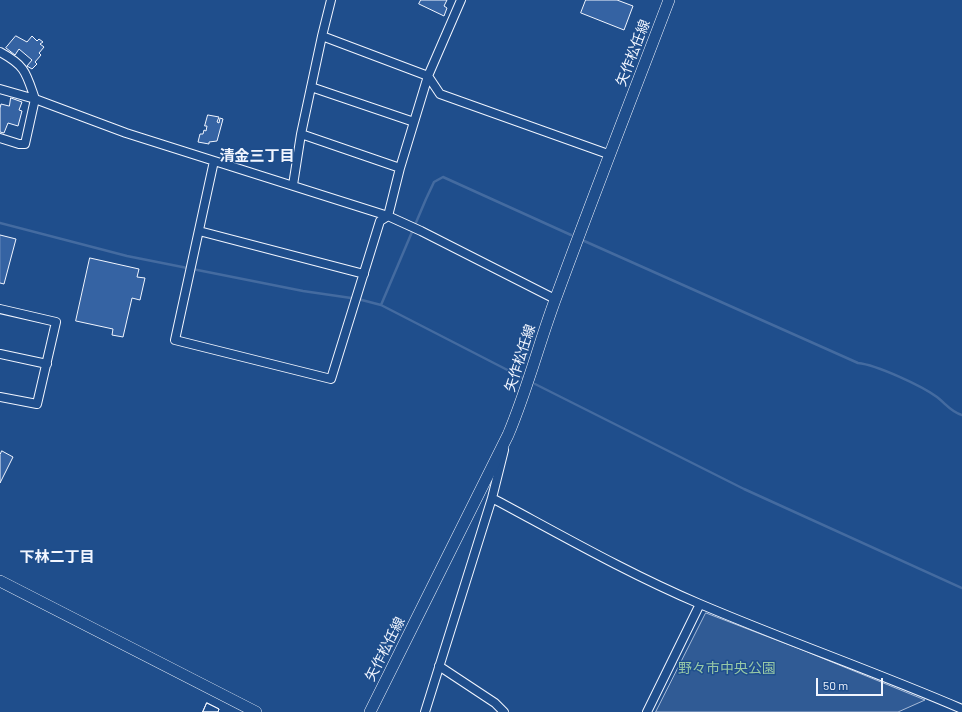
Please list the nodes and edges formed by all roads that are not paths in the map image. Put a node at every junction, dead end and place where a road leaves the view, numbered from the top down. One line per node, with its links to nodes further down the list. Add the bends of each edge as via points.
1 (331, 0): 4 (street)
2 (461, 0): 6 (street)
3 (669, 0): 13 (main road, 矢作松任線)
4 (322, 36): 6 (street); 7 (street)
5 (0, 52): 9 (street, via 16,61 25,71)
6 (428, 76): 10 (street); 13 (street, via 440,94)
7 (311, 87): 10 (street); 11 (street)
8 (0, 89): 9 (street)
9 (35, 99): 12 (street, via 25,144); 14 (street, via 126,133)
10 (414, 122): 15 (street)
11 (301, 134): 15 (street); 16 (street)
12 (0, 138)
13 (608, 154): 20 (main road, 矢作松任線)
14 (214, 161): 16 (street); 18 (street)
15 (400, 168): 17 (street)
16 (293, 185): 17 (street)
17 (388, 216): 19 (street, via 380,221); 20 (street)
18 (199, 231): 19 (street); 19 (street, via 175,340 331,379)
19 (364, 274)
20 (555, 299): 25 (main road, 矢作松任線)
21 (0, 309): 23 (street, via 56,322)
22 (0, 354): 23 (street)
23 (47, 364): 24 (street, via 37,404)
24 (0, 397)
25 (508, 435): 26 (street); 32 (main road, 矢作松任線)
26 (492, 498): 28 (street, via 617,565); 29 (street)
27 (0, 581): 31 (main road)
28 (700, 604): 30 (street, via 880,674); 35 (street)
29 (438, 666): 33 (street); 34 (street, via 495,703)
30 (962, 710)
31 (256, 712)
32 (370, 712)
33 (425, 712)
34 (504, 712)
35 (647, 712)

